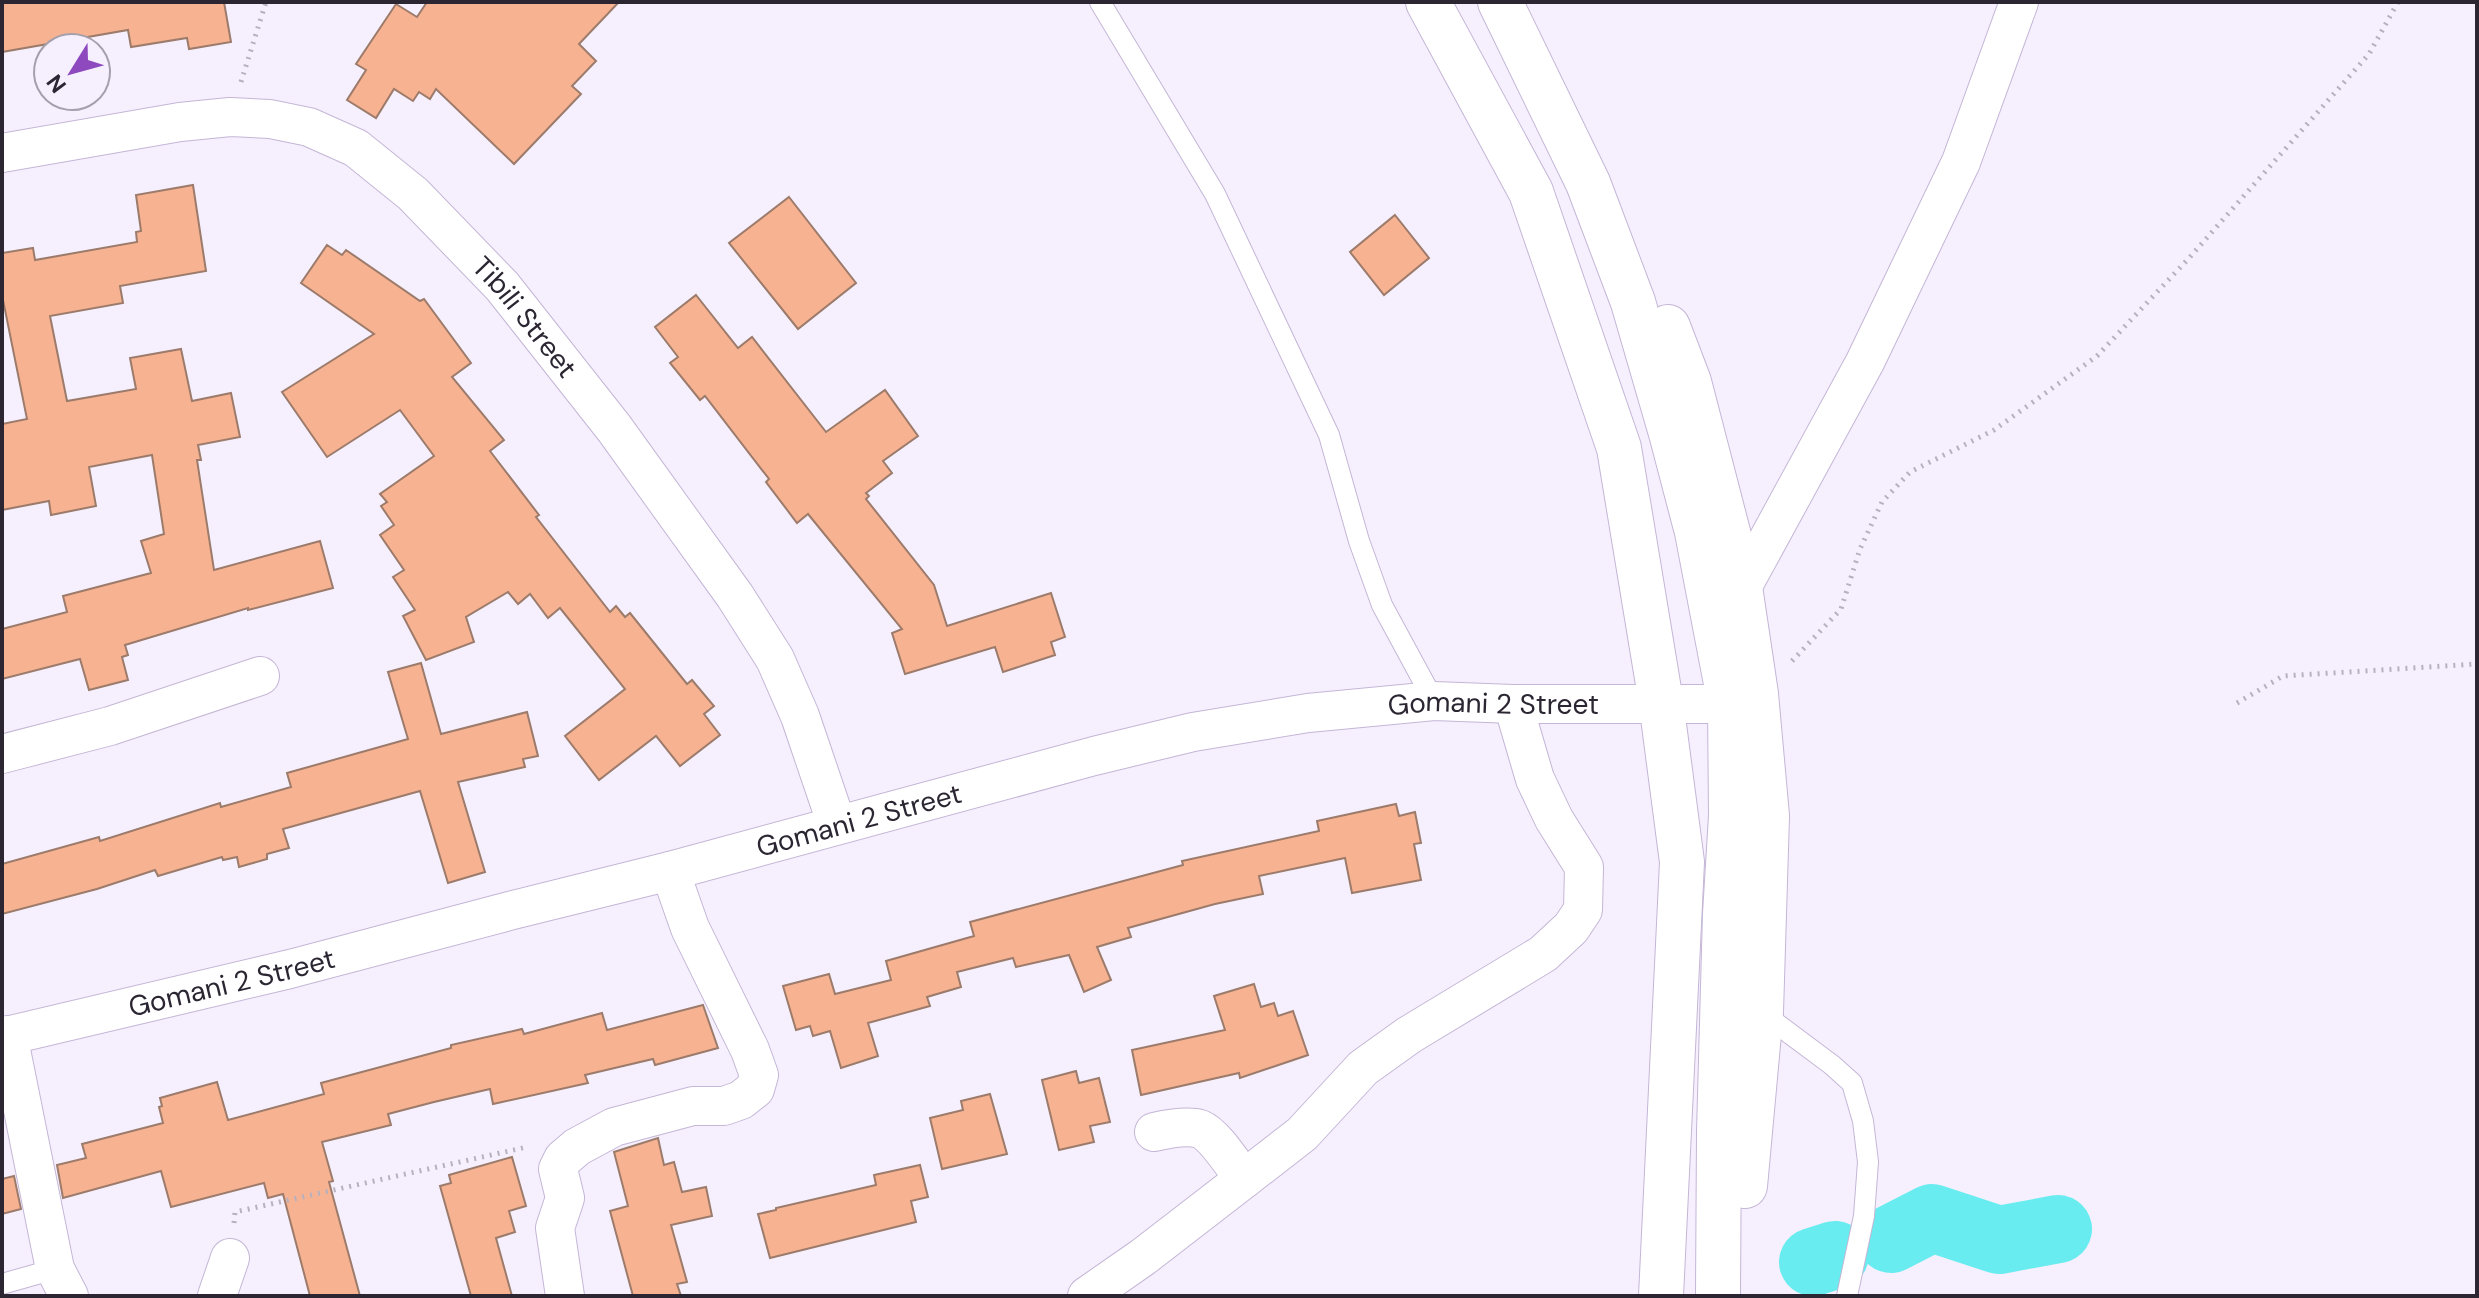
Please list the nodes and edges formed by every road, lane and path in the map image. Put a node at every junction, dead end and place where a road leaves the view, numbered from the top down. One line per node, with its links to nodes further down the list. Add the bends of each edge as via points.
1 (266, 2): 7 (path)
2 (1100, 2): 13 (lane, via 1222,208 1329,435 1382,605)
3 (1428, 2): 14 (main road, via 1531,192 1619,448)
4 (2019, 2): 9 (street, via 1961,162 1865,362)
5 (2398, 2): 12 (path, via 2369,54 2097,356 1994,430 1910,472 1882,502 1841,609 1801,653)
6 (1505, 11): 9 (main road, via 1642,257 1689,382); 12 (main road, via 1588,183 1633,302)
7 (230, 117): 8 (street, Tibili Street); 18 (street, Tibili Street, via 309,127 356,148 413,194 502,286 614,428 767,647 800,716)
8 (2, 153)
9 (1740, 591): 12 (main road)
10 (2477, 664): 15 (path, via 2283,676)
11 (260, 676): 17 (street, via 110,726)
12 (1743, 699): 14 (street, Gomani 2 Street); 20 (main road, via 1767,816); 32 (main road, via 1724,958)
13 (1434, 701): 16 (street, Gomani 2 Street); 18 (street, Gomani 2 Street, via 1308,713 1193,732)
14 (1661, 702): 16 (street, Gomani 2 Street); 31 (main road, via 1682,862)
15 (2237, 703)
16 (1513, 704): 24 (street, via 1535,779 1584,867 1583,910 1543,954 1363,1068 1302,1134)
17 (2, 754)
18 (837, 825): 19 (street, Gomani 2 Street)
19 (670, 871): 21 (street, Gomani 2 Street); 29 (street, via 690,928 759,1075 755,1089 741,1100 693,1106 614,1127 563,1159 558,1169 565,1198 555,1228)
20 (1761, 1012): 33 (main road); 34 (lane, via 1852,1083 1868,1162 1864,1216)
21 (5, 1036): 26 (street)
22 (1154, 1132): 24 (street, via 1201,1129)
23 (538, 1144): 25 (path, via 235,1212)
24 (1244, 1179): 30 (street)
25 (230, 1258): 28 (street)
26 (62, 1283): 27 (lane)
27 (2, 1284)
28 (217, 1296)
29 (565, 1296)
30 (1087, 1296)
31 (1661, 1296)
32 (1718, 1296)
33 (1735, 1296)
34 (1847, 1296)

